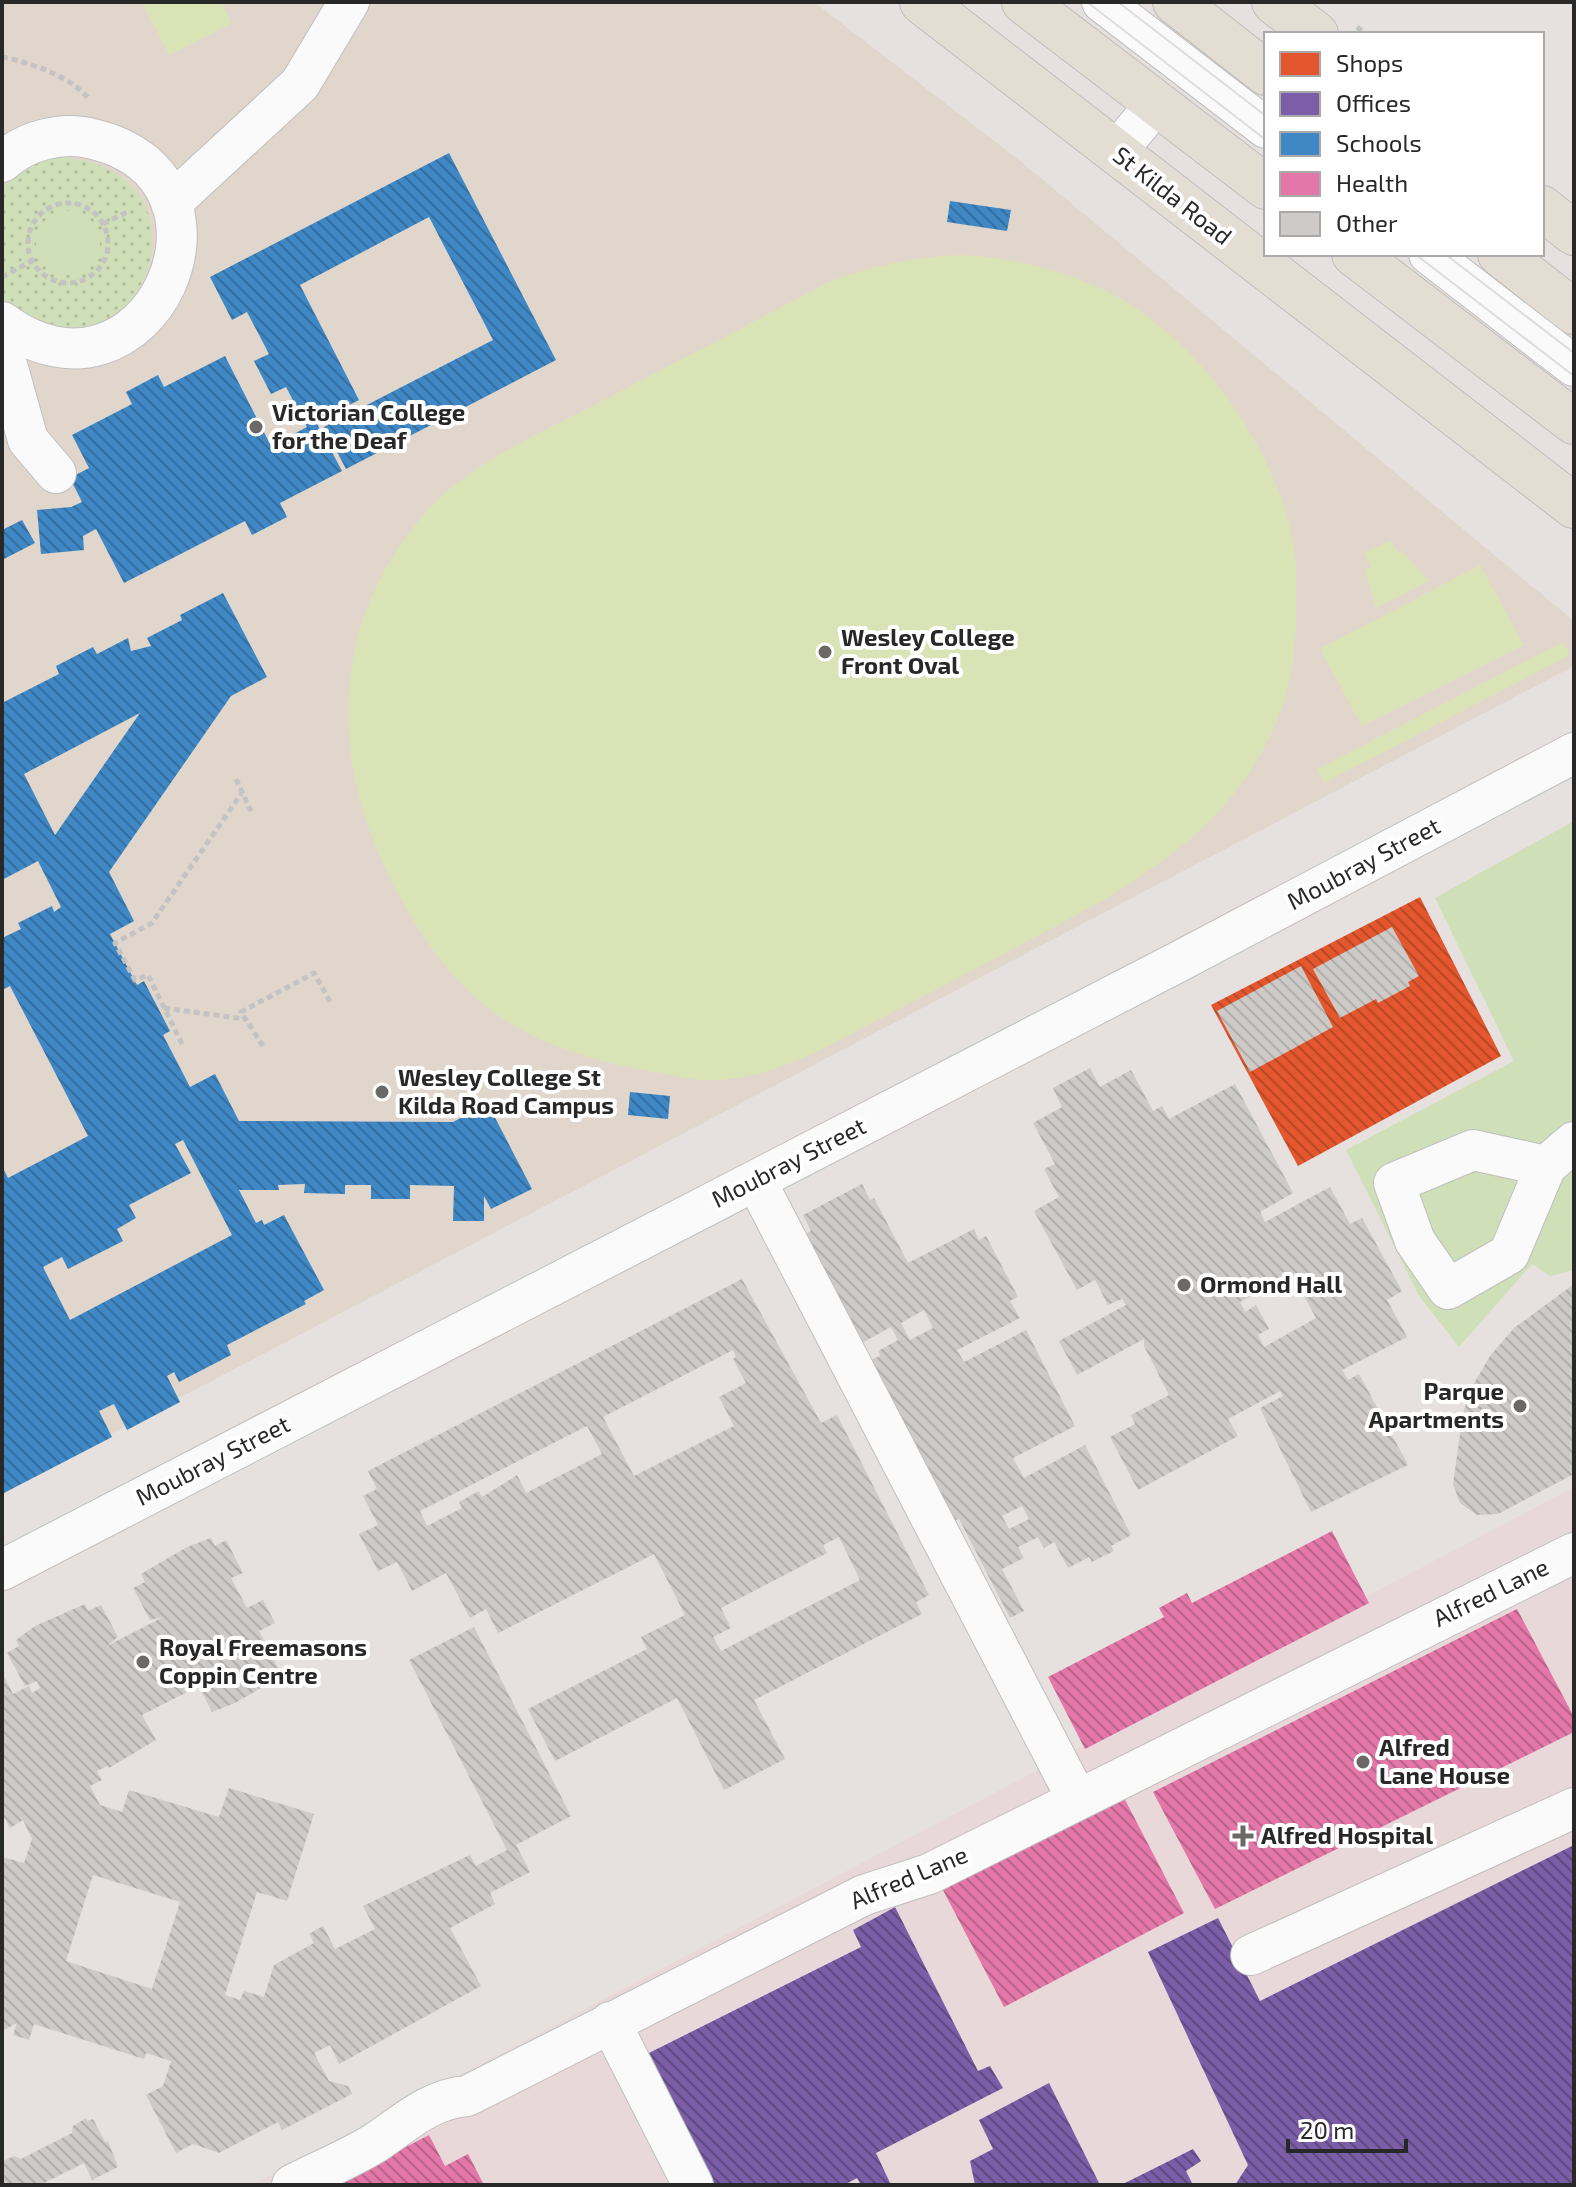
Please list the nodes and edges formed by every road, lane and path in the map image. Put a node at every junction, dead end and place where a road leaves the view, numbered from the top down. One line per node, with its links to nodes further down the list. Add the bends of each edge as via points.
1 (349, 2): 16 (street, via 300,84)
2 (922, 2): 13 (main road, St Kilda Road)
3 (1024, 2): 10 (main road)
4 (1102, 2): 11 (street)
5 (1175, 2): 9 (main road)
6 (1274, 2): 7 (main road)
7 (1313, 32)
8 (2, 57): 12 (path, via 81,89 109,127)
9 (1264, 71)
10 (1156, 104): 13 (street); 15 (main road)
11 (1264, 126)
12 (114, 144): 14 (street, via 80,135 44,138); 16 (street, via 153,173)
13 (1116, 152): 30 (main road, St Kilda Road)
14 (2, 162)
15 (1264, 185)
16 (171, 203): 25 (street, via 178,238 172,274 156,307 128,332 95,346 58,348 23,338)
17 (1544, 210): 18 (main road)
18 (1574, 233)
19 (1357, 256): 28 (main road)
20 (1432, 256): 27 (street)
21 (1503, 256): 24 (main road)
22 (32, 261): 22 (path, via 28,249 33,223 53,206 79,204 101,219 108,244 99,269 77,283 51,279); 23 (path)
23 (2, 277)
24 (1574, 312)
25 (2, 322)
26 (2, 347): 29 (street, via 28,440)
27 (1574, 366)
28 (1574, 422)
29 (56, 473)
30 (1574, 506)
31 (1574, 753): 40 (street, Moubray Street)
32 (236, 779): 33 (path)
33 (241, 794): 34 (path); 36 (path, via 152,923 115,943 135,980 148,975)
34 (251, 811)
35 (332, 1005): 37 (path, via 314,973 241,1012)
36 (164, 1008): 37 (path); 38 (path)
37 (245, 1019): 39 (path)
38 (182, 1044)
39 (263, 1046)
40 (756, 1181): 42 (street, Moubray Street); 43 (street)
41 (1574, 1553): 43 (street, Alfred Lane)
42 (2, 1570)
43 (1077, 1799): 46 (street, Alfred Lane, via 929,1874 864,1895)
44 (1574, 1808): 45 (street)
45 (1251, 1955)
46 (610, 2022): 47 (street, Alfred Lane, via 467,2096 448,2097 375,2143); 48 (street)
47 (292, 2185)
48 (693, 2185)

